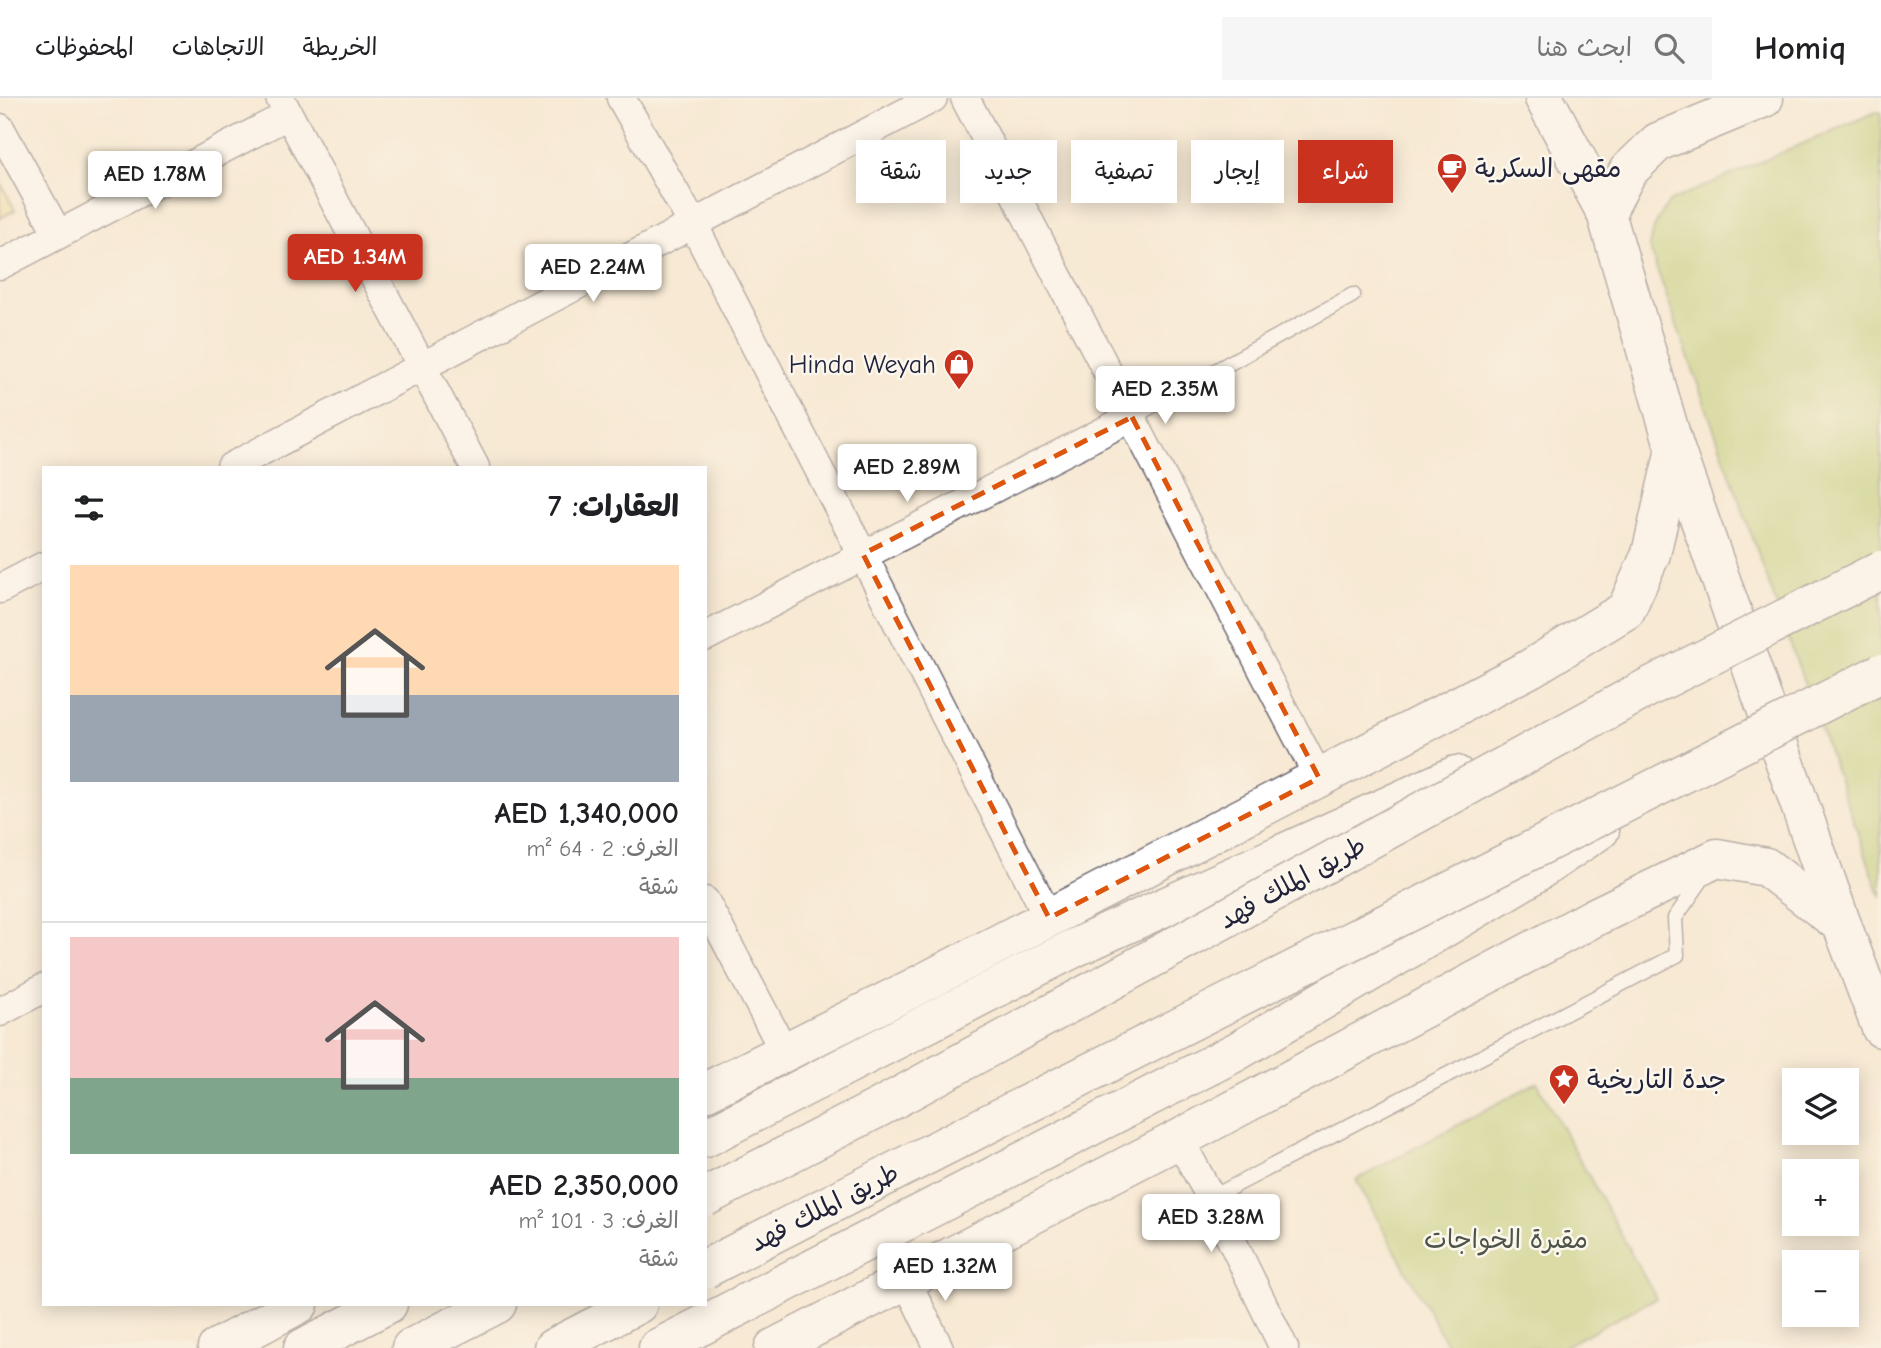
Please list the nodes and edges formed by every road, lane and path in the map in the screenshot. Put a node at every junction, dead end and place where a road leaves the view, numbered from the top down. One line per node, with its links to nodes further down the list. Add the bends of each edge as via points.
1 (621, 98): 9 (street)
2 (933, 98): 9 (street)
3 (965, 98): 14 (street)
4 (1544, 98): 8 (main road)
5 (1764, 98): 8 (main road, via 1658,142 1628,171)
6 (284, 106): 10 (street); 13 (street)
7 (0, 128): 10 (street)
8 (1606, 213): 15 (main road)
9 (693, 224): 13 (street); 18 (street)
10 (58, 234): 11 (street)
11 (0, 265)
12 (1353, 295): 14 (lane)
13 (422, 367): 16 (street); 17 (street)
14 (1132, 417): 18 (street); 26 (street)
15 (1675, 449): 26 (main road, via 1651,554 1626,610 1531,668); 30 (main road)
16 (233, 466)
17 (474, 466)
18 (863, 554): 22 (street); 29 (street)
19 (42, 567): 21 (street)
20 (1881, 570): 24 (main road, طريق الملك فهد, bridge)
21 (0, 589)
22 (707, 636)
23 (1881, 673): 25 (main road, طريق الملك فهد, bridge)
24 (1649, 687): 36 (main road, bridge, via 1074,948); 38 (main road, طريق الملك فهد, bridge, via 880,1107)
25 (1687, 773): 40 (main road, طريق الملك فهد, bridge); 50 (main road, bridge, via 1528,878 1236,1052)
26 (1320, 778): 29 (main road)
27 (1717, 858): 30 (main road, via 1766,867); 37 (main road, via 1595,917); 39 (lane, via 1675,918 1677,955)
28 (707, 905): 34 (street)
29 (1049, 918): 34 (main road)
30 (1842, 925): 33 (main road)
31 (42, 989): 32 (street)
32 (0, 1012)
33 (1881, 1028)
34 (785, 1053): 35 (main road)
35 (707, 1091)
36 (707, 1137)
37 (1179, 1139): 39 (street); 41 (main road)
38 (707, 1196)
39 (1211, 1198): 53 (street)
40 (707, 1268)
41 (906, 1280): 51 (main road); 52 (street)
42 (295, 1306): 46 (main road)
43 (384, 1306): 47 (main road)
44 (493, 1306): 48 (main road)
45 (634, 1306): 49 (main road)
46 (217, 1348)
47 (303, 1348)
48 (411, 1348)
49 (552, 1348)
50 (658, 1348)
51 (774, 1348)
52 (939, 1348)
53 (1284, 1348)

